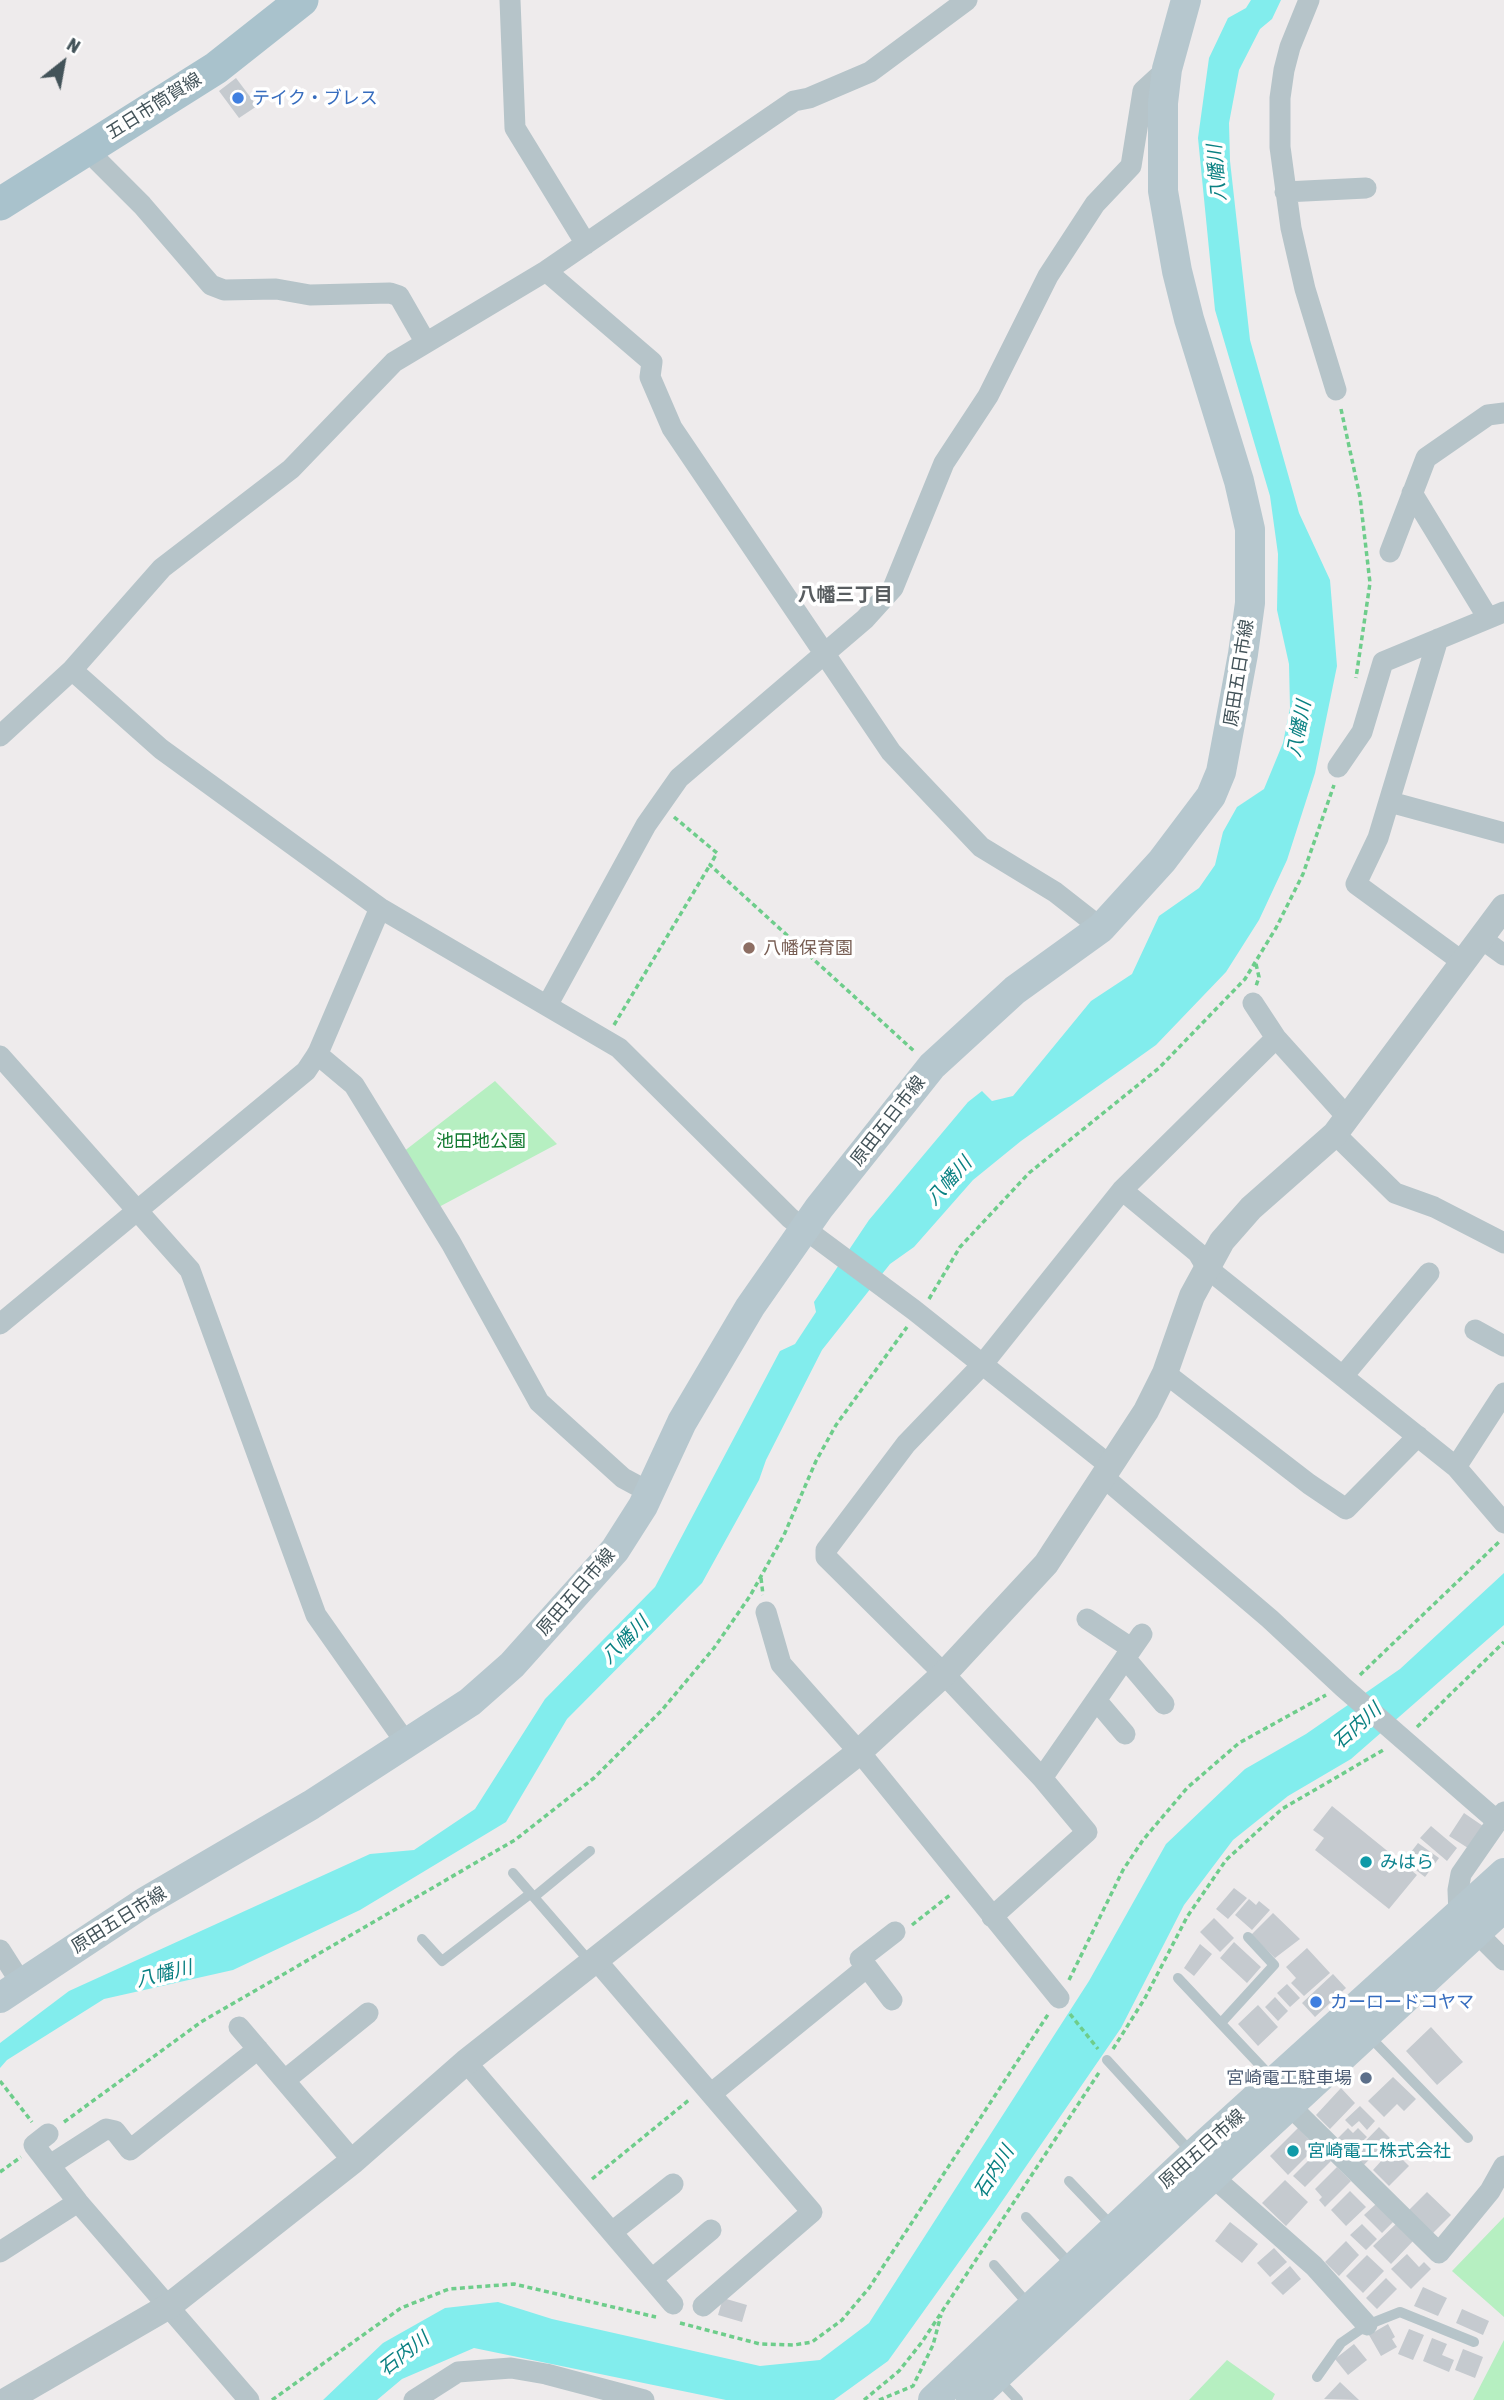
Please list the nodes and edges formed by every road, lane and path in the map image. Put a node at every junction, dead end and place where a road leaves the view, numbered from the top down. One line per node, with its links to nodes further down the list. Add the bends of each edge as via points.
1 (302, 0): 7 (main road, 五日市筒賀線, via 216,68)
2 (510, 0): 11 (street, via 515,128)
3 (967, 0): 11 (street, via 870,72 794,101)
4 (1185, 0): 6 (main road, 原田五日市線)
5 (1309, 0): 9 (street, via 1290,47 1280,98)
6 (1167, 69): 20 (street, via 1143,91 1132,166 1096,204 1048,276 988,396 944,463 893,588); 31 (main road, 原田五日市線, via 1161,141 1163,191 1186,307 1250,529 1250,603 1235,705 1221,772 1211,796 1162,861)
7 (86, 149): 10 (main road, 五日市筒賀線); 13 (street, via 211,285 224,290 276,289 310,295 390,293 399,296)
8 (1366, 188): 9 (street)
9 (1286, 192): 14 (street, via 1305,289)
10 (0, 204)
11 (586, 244): 12 (street)
12 (547, 271): 13 (street); 20 (street, via 652,362 650,377 672,428)
13 (426, 343): 21 (street, via 383,372 291,469 162,568)
14 (1336, 390): 22 (path, via 1360,497 1370,583)
15 (1504, 413): 16 (street, via 1488,415 1426,458)
16 (1412, 493): 17 (street); 18 (street)
17 (1390, 552)
18 (1496, 615): 19 (street)
19 (1438, 639): 24 (street, via 1383,662 1362,732); 25 (street)
20 (826, 652): 26 (street, via 679,778); 31 (street, via 891,752 972,839 1055,892)
21 (72, 670): 23 (street); 30 (street, via 161,749)
22 (1354, 687)
23 (0, 736)
24 (1338, 767): 49 (path, via 1303,874 1245,979 1159,1068 1028,1173 981,1222)
25 (1390, 802): 27 (street); 34 (street, via 1356,884)
26 (660, 806): 28 (path, via 717,853); 36 (street)
27 (1504, 833)
28 (710, 865): 38 (path); 41 (path)
29 (1504, 907): 32 (street)
30 (380, 908): 36 (street); 39 (street)
31 (1101, 928): 41 (main road, 原田五日市線, via 1015,990)
32 (1482, 939): 33 (street); 34 (street)
33 (1504, 955)
34 (1464, 963): 42 (street)
35 (1253, 1003): 37 (street)
36 (548, 1004): 38 (street)
37 (1276, 1038): 42 (street); 43 (street)
38 (606, 1039): 45 (street)
39 (317, 1054): 44 (street, via 306,1071); 60 (street, via 354,1086 451,1243 539,1402 623,1478)
40 (0, 1056): 44 (street)
41 (932, 1066): 45 (main road, 原田五日市線, via 819,1208)
42 (1342, 1126): 46 (street, via 1395,1193 1434,1207); 47 (street, via 1251,1208 1222,1241)
43 (1122, 1190): 47 (street, via 1198,1253); 53 (street)
44 (141, 1211): 50 (street); 73 (street, via 178,1252 199,1289 316,1615)
45 (810, 1233): 49 (street); 60 (main road, 原田五日市線, via 743,1318 682,1422)
46 (1504, 1243)
47 (1207, 1268): 54 (street, via 1192,1296); 55 (street)
48 (1429, 1273): 55 (street)
49 (916, 1312): 53 (street); 97 (path, via 836,1425 750,1596 700,1667 625,1748 575,1795 515,1840)
50 (0, 1324)
51 (1475, 1330): 52 (street)
52 (1504, 1346)
53 (982, 1365): 58 (street); 67 (street, via 906,1444 826,1550 826,1557)
54 (1166, 1373): 57 (street, via 1346,1509); 58 (street)
55 (1343, 1377): 57 (street)
56 (1504, 1393): 59 (street)
57 (1418, 1436): 59 (street)
58 (1109, 1465): 67 (street, via 1046,1564); 68 (street, via 1107,1480)
59 (1456, 1467): 61 (street)
60 (649, 1492): 73 (main road, 原田五日市線, via 614,1550 512,1665 470,1702)
61 (1504, 1523)
62 (1504, 1538): 68 (path)
63 (766, 1612): 74 (street, via 781,1664)
64 (1087, 1619): 66 (street)
65 (1504, 1642): 72 (path)
66 (1132, 1647): 69 (street); 70 (street)
67 (944, 1674): 74 (street); 75 (street)
68 (1347, 1690): 72 (street); 95 (path, via 1239,1743 1188,1787 1123,1870)
69 (1096, 1700): 71 (street); 75 (street)
70 (1164, 1704)
71 (1125, 1734)
72 (1404, 1738): 76 (street); 101 (path, via 1267,1820 1231,1854 1187,1917 1140,2007)
73 (407, 1743): 93 (main road, 原田五日市線)
74 (858, 1753): 80 (street); 90 (street)
75 (1042, 1778): 83 (street, via 1087,1832)
76 (1501, 1817): 84 (street, via 1461,1874)
77 (590, 1851): 81 (lane)
78 (513, 1873): 81 (lane)
79 (1504, 1873): 84 (main road, 原田五日市線)
80 (965, 1883): 83 (street); 85 (path)
81 (532, 1895): 87 (lane, via 442,1961); 90 (lane)
82 (1504, 1907): 84 (main road, 原田五日市線)
83 (992, 1917): 95 (street)
84 (1467, 1924): 89 (street); 99 (main road, 原田五日市線); 106 (main road, 原田五日市線)
85 (899, 1932): 91 (street, via 860,1959)
86 (1248, 1937): 98 (lane, via 1274,1965)
87 (422, 1939)
88 (0, 1950): 93 (street)
89 (1504, 1959)
90 (594, 1962): 102 (street); 105 (street)
91 (867, 1967): 94 (street); 105 (street)
92 (1178, 1978): 98 (lane)
93 (10, 1990)
94 (892, 2000)
95 (1060, 2001): 101 (path)
96 (368, 2013): 103 (street)
97 (229, 2016): 100 (street); 107 (path, via 171,2043)
98 (1221, 2023): 106 (lane)
99 (1367, 2034): 106 (main road, 原田五日市線); 108 (lane)
100 (258, 2049): 103 (street); 110 (street, via 130,2150 115,2131 106,2129)
101 (1105, 2058): 111 (lane); 129 (path)
102 (466, 2062): 109 (street); 115 (street)
103 (285, 2080): 109 (street)
104 (0, 2081): 107 (path)
105 (709, 2090): 115 (path); 127 (street, via 812,2212)
106 (1283, 2094): 111 (main road, 原田五日市線); 112 (street, via 1439,2253 1490,2191)
107 (44, 2133): 110 (street, via 34,2145)
108 (1468, 2138)
109 (353, 2161): 126 (street)
110 (50, 2165): 116 (street)
111 (1203, 2166): 118 (main road, 原田五日市線); 130 (street, via 1314,2266); 132 (main road, 原田五日市線)
112 (1504, 2166)
113 (1069, 2181): 118 (lane)
114 (673, 2184): 120 (street)
115 (577, 2192): 120 (street)
116 (78, 2202): 121 (street); 126 (street)
117 (1026, 2217): 123 (lane)
118 (1115, 2229): 123 (main road, 原田五日市線)
119 (711, 2230): 124 (street)
120 (612, 2232): 124 (street)
121 (0, 2252)
122 (994, 2265): 128 (lane)
123 (1074, 2268): 128 (main road, 原田五日市線)
124 (652, 2279): 125 (street)
125 (673, 2304)
126 (169, 2306): 134 (street); 135 (street)
127 (703, 2306)
128 (1031, 2308): 140 (main road, 原田五日市線)
129 (942, 2312): 138 (path, via 899,2371); 139 (path, via 933,2345 913,2386)
130 (1367, 2325): 131 (lane, via 1401,2312); 133 (lane, via 1341,2343)
131 (1474, 2342)
132 (996, 2377): 141 (main road, 原田五日市線); 142 (lane)
133 (1317, 2377)
134 (7, 2400)
135 (249, 2400)
136 (414, 2400): 137 (street, via 458,2372 510,2368)
137 (644, 2400)
138 (863, 2400)
139 (879, 2400)
140 (933, 2400)
141 (971, 2400)
142 (1017, 2400)

